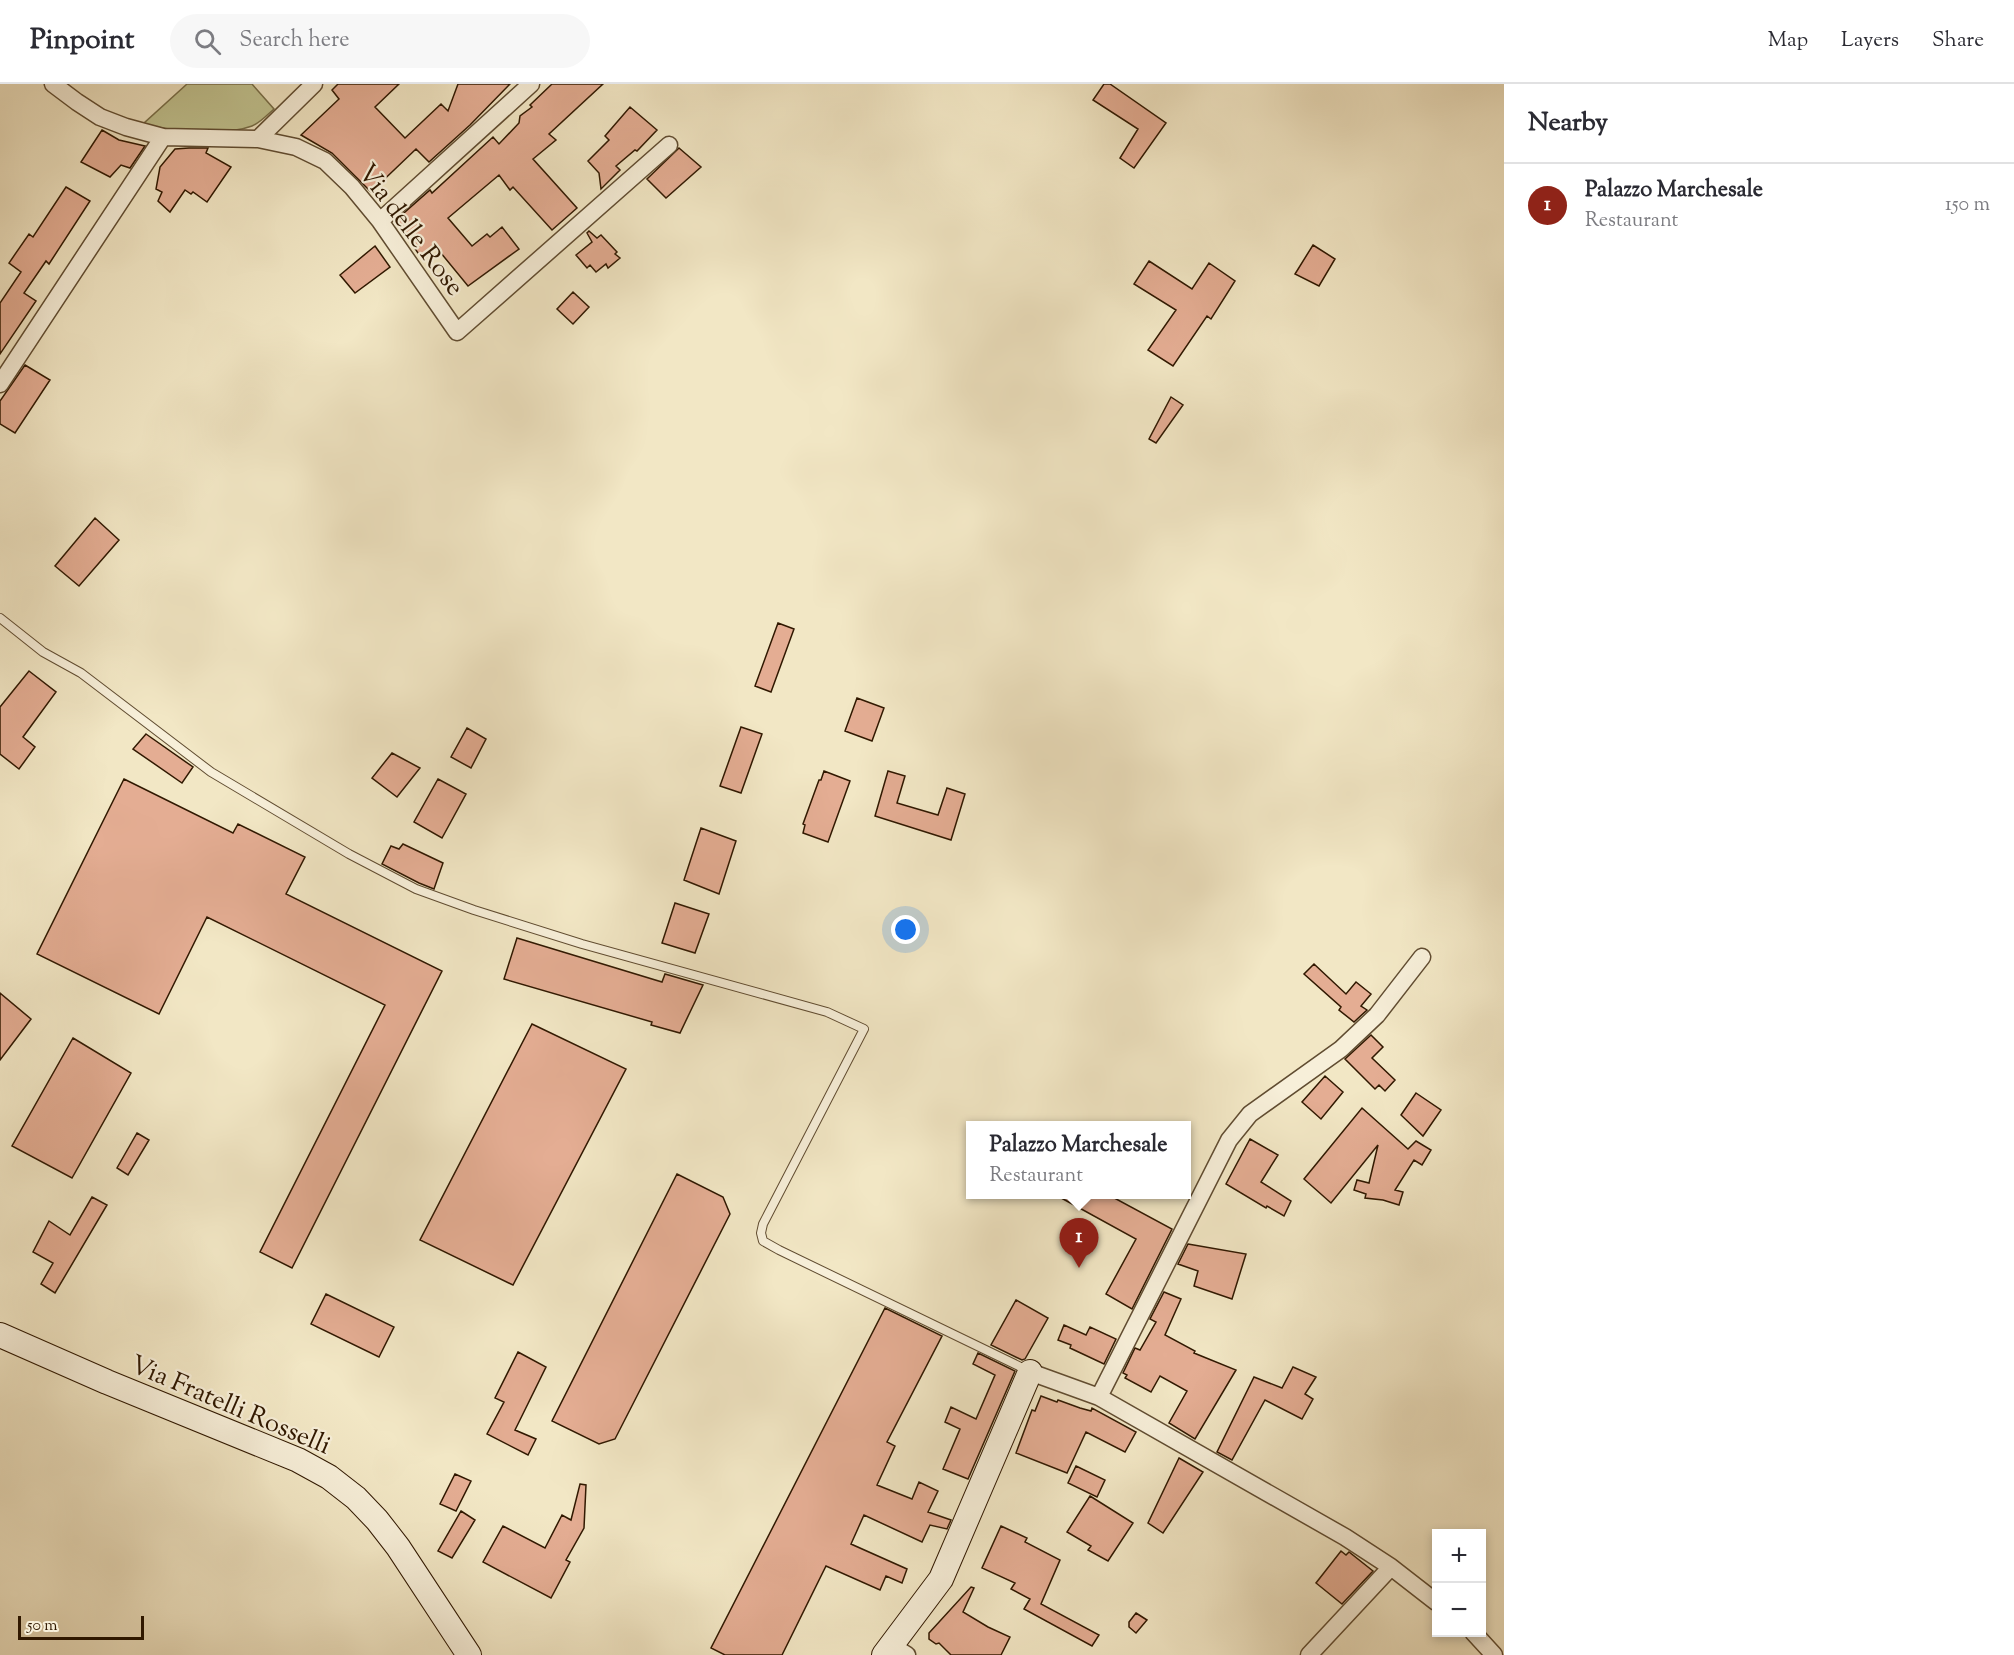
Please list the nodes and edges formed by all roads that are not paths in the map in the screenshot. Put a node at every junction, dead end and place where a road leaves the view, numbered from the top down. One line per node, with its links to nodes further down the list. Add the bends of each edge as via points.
1 (53, 84): 4 (street, Via delle Rose, via 100,117)
2 (314, 84): 5 (street)
3 (531, 84): 7 (street)
4 (163, 137): 5 (street, Via delle Rose); 8 (street)
5 (258, 139): 7 (street, Via delle Rose, via 296,147 325,161)
6 (669, 145): 7 (street, Via delle Rose, via 457,332)
7 (381, 221)
8 (0, 384)
9 (0, 618): 12 (lane, via 43,652 81,673 211,772 416,889 582,944 827,1012 864,1029 763,1224 763,1241)
10 (1422, 957): 13 (street, via 1377,1015 1341,1049 1250,1114 1229,1140)
11 (0, 1335): 18 (main road, Via Fratelli Rosselli, via 298,1460 329,1477 377,1520)
12 (1030, 1372): 13 (street); 17 (main road, via 941,1579)
13 (1099, 1397): 14 (street)
14 (1391, 1567): 15 (street); 19 (street)
15 (1432, 1598)
16 (1478, 1637): 20 (street)
17 (894, 1652)
18 (469, 1655)
19 (1309, 1655)
20 (1494, 1655)

